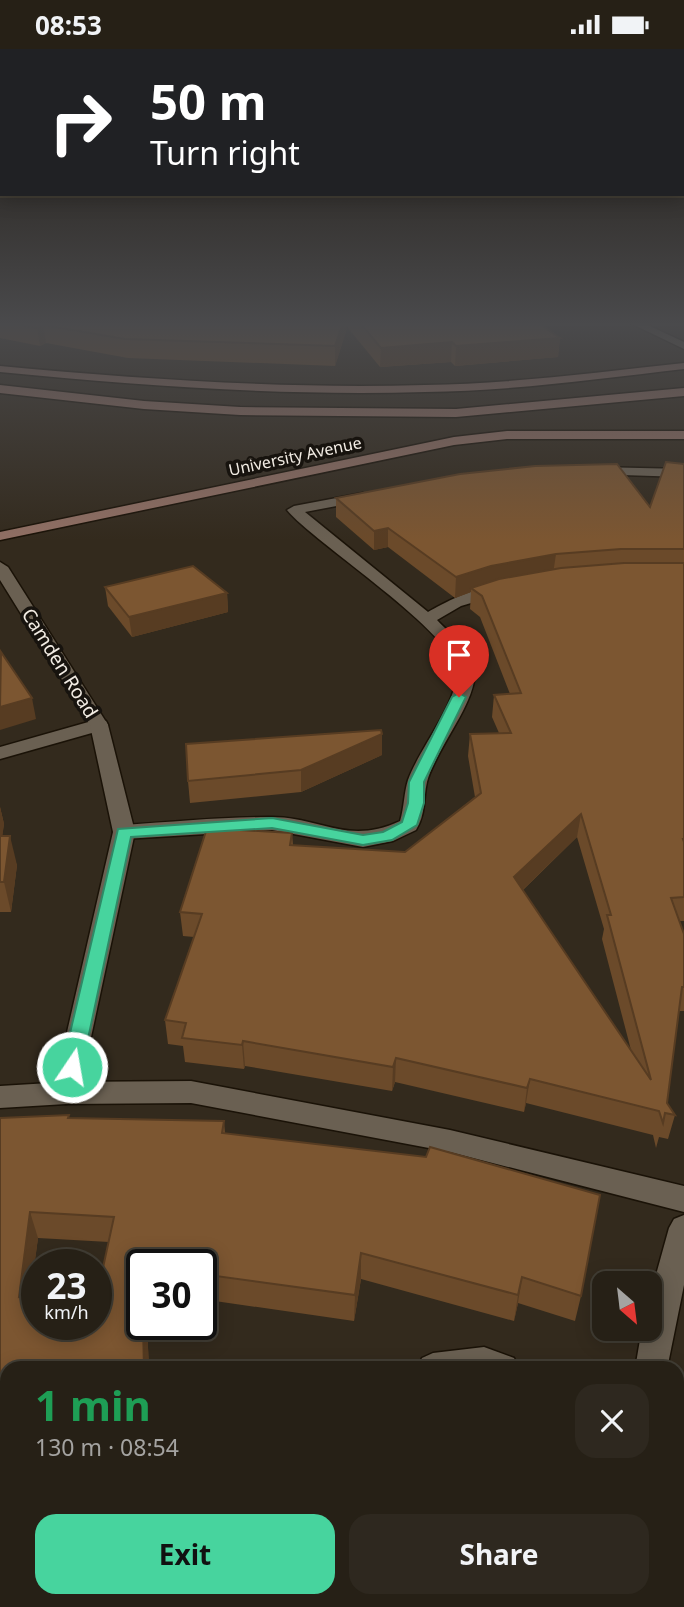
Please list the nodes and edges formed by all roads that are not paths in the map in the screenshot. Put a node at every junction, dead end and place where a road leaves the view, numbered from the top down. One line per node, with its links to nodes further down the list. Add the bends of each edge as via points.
1 (50, 395): 2 (main road, via 240,411 456,413)
2 (655, 395)
3 (684, 435): 7 (main road, University Avenue, via 507,435 454,441)
4 (585, 471): 5 (street)
5 (684, 473)
6 (382, 493): 10 (street, via 294,510)
7 (0, 535)
8 (0, 567): 11 (street, Camden Road)
9 (507, 588): 10 (street, via 455,603)
10 (427, 619): 13 (street, via 460,654 466,671 459,697 417,782 409,825 363,840 272,823)
11 (99, 725): 12 (street); 13 (street, Camden Road)
12 (0, 754)
13 (124, 832): 14 (street, Camden Road)
14 (66, 1093): 15 (street); 16 (street, via 191,1092 450,1142)
15 (0, 1097)
16 (684, 1199)
17 (684, 1228): 18 (street)
18 (652, 1361)

